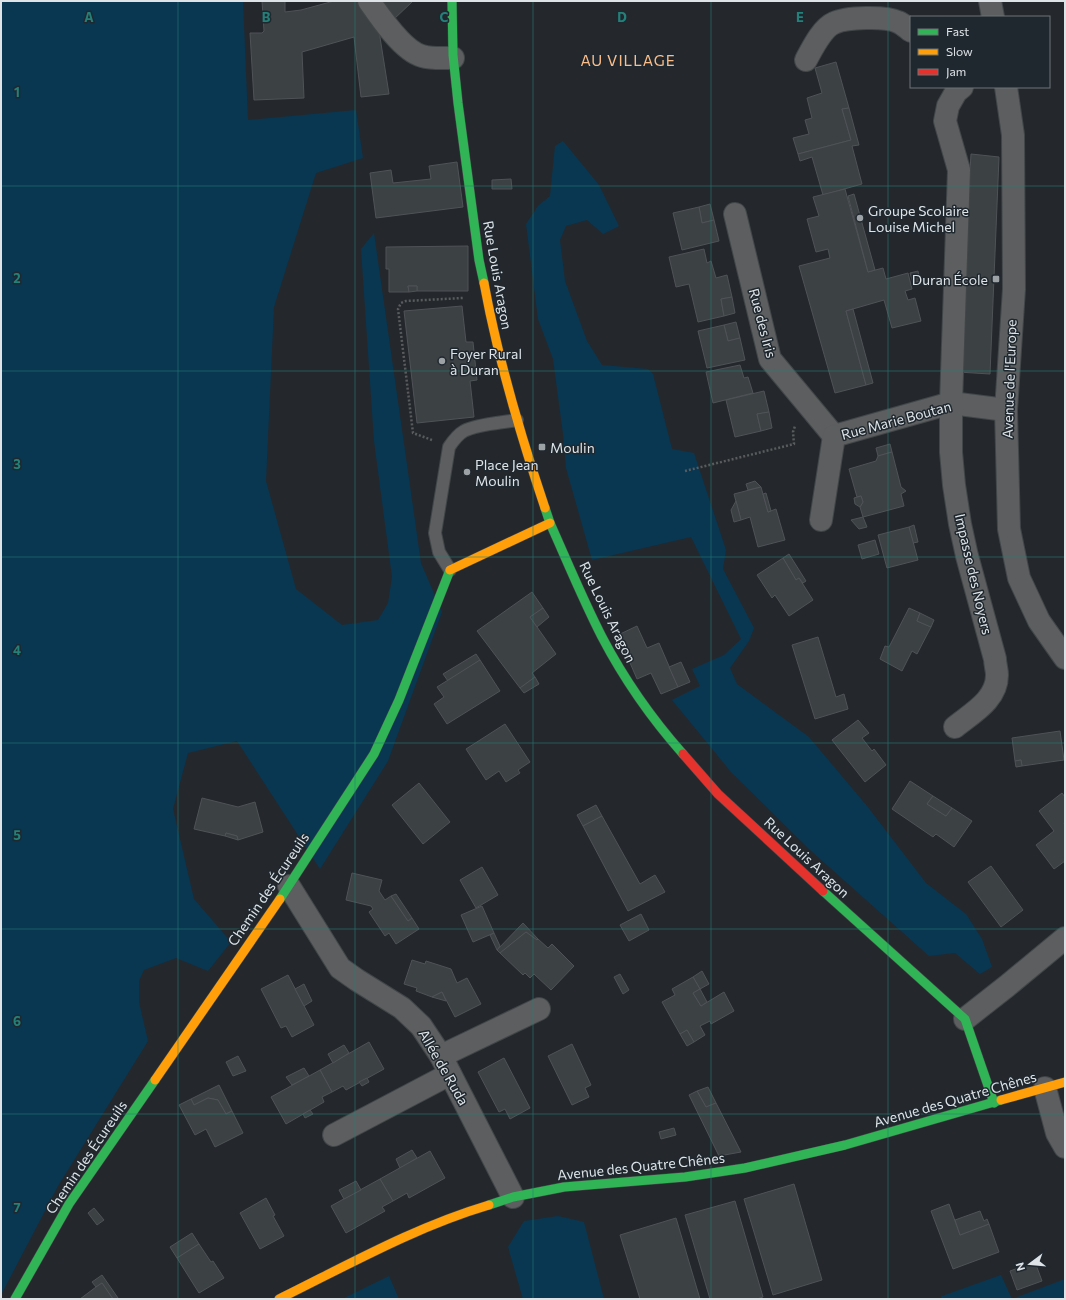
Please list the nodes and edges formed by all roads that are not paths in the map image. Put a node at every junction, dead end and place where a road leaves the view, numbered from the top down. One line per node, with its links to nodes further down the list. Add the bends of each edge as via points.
1 (369, 1): 6 (street, via 385,24 411,51 429,58)
2 (452, 1): 6 (street, Rue Louis Aragon)
3 (990, 1): 4 (street)
4 (993, 16)
5 (910, 29): 7 (street, via 898,21 886,18 853,18 833,23 820,36)
6 (453, 58): 13 (street, Rue Louis Aragon, via 479,260 492,327)
7 (806, 60)
8 (961, 88): 11 (street, Impasse des Noyers, via 948,106 945,121 959,170)
9 (1006, 88): 12 (street, Avenue de l'Europe, via 1013,135 1014,289)
10 (735, 214): 14 (street, Rue des Iris, via 770,359)
11 (951, 403): 12 (street, Rue Marie Boutan); 14 (street, Rue Marie Boutan); 19 (street, Impasse des Noyers, via 951,452 960,524 997,676 994,692 986,702)
12 (1006, 410): 18 (street, Avenue de l'Europe, via 1008,529 1019,578 1039,621)
13 (517, 420): 16 (street, Rue Louis Aragon); 17 (lane, via 473,428 463,432 449,447 435,533 439,552)
14 (834, 436): 15 (street)
15 (821, 520)
16 (550, 523): 17 (street); 23 (street, Rue Louis Aragon, via 602,637 634,692 667,736 718,794 794,866)
17 (450, 570): 20 (street, Chemin des Écureuils, via 399,700 374,754)
18 (1065, 658)
19 (955, 727)
20 (289, 886): 24 (street, Allée de Ruda, via 340,968 402,1008 421,1026); 30 (street, Chemin des Écureuils, via 69,1204)
21 (1065, 938): 23 (street)
22 (539, 1009): 24 (street)
23 (965, 1019): 26 (street, Rue Louis Aragon)
24 (446, 1065): 27 (street); 29 (street, Allée de Ruda)
25 (1055, 1085): 26 (street, Avenue des Quatre Chênes); 28 (street, via 1057,1133)
26 (994, 1103): 29 (street, Avenue des Quatre Chênes, via 845,1145 745,1168 685,1177 564,1187)
27 (334, 1135)
28 (1065, 1147)
29 (513, 1197): 31 (street, Avenue des Quatre Chênes, via 426,1227)
30 (15, 1299)
31 (279, 1299)

